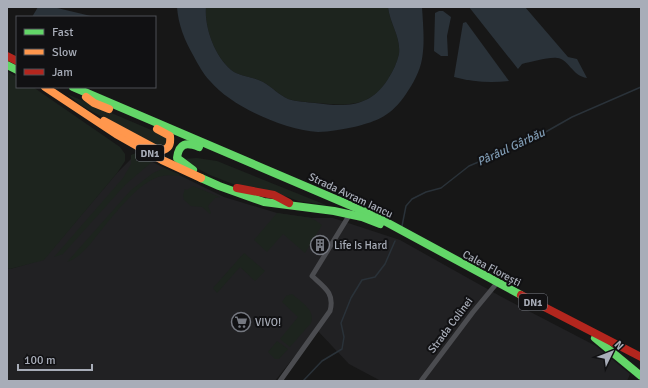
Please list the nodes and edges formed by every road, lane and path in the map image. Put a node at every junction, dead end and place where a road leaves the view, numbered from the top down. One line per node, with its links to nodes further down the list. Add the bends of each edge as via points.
1 (7, 56): 2 (main road)
2 (16, 60)
3 (7, 65): 4 (main road)
4 (16, 70)
5 (46, 88): 8 (main road, Strada Avram Iancu / DN1)
6 (73, 88): 8 (main road, via 94,103 166,133 170,136 170,147 160,151)
7 (74, 88): 9 (main road, Strada Avram Iancu / DN1)
8 (76, 108): 10 (main road, Strada Avram Iancu / DN1, via 162,160 219,186 264,202)
9 (227, 153): 10 (main road, via 185,144 180,147 177,158 192,169 223,183 242,190 274,195); 12 (main road, Strada Avram Iancu / DN1, via 364,211)
10 (298, 207): 11 (main road, Strada Avram Iancu / DN1)
11 (350, 214): 12 (main road, Strada Avram Iancu / DN1); 17 (street, via 312,276 331,297 330,311)
12 (400, 231): 13 (main road, Calea Florești / DN1)
13 (497, 283): 14 (main road, Calea Florești / DN1); 18 (street, Strada Colinei)
14 (584, 328): 15 (main road, Calea Florești / DN1); 16 (main road)
15 (641, 357)
16 (641, 376)
17 (280, 381)
18 (421, 381)

